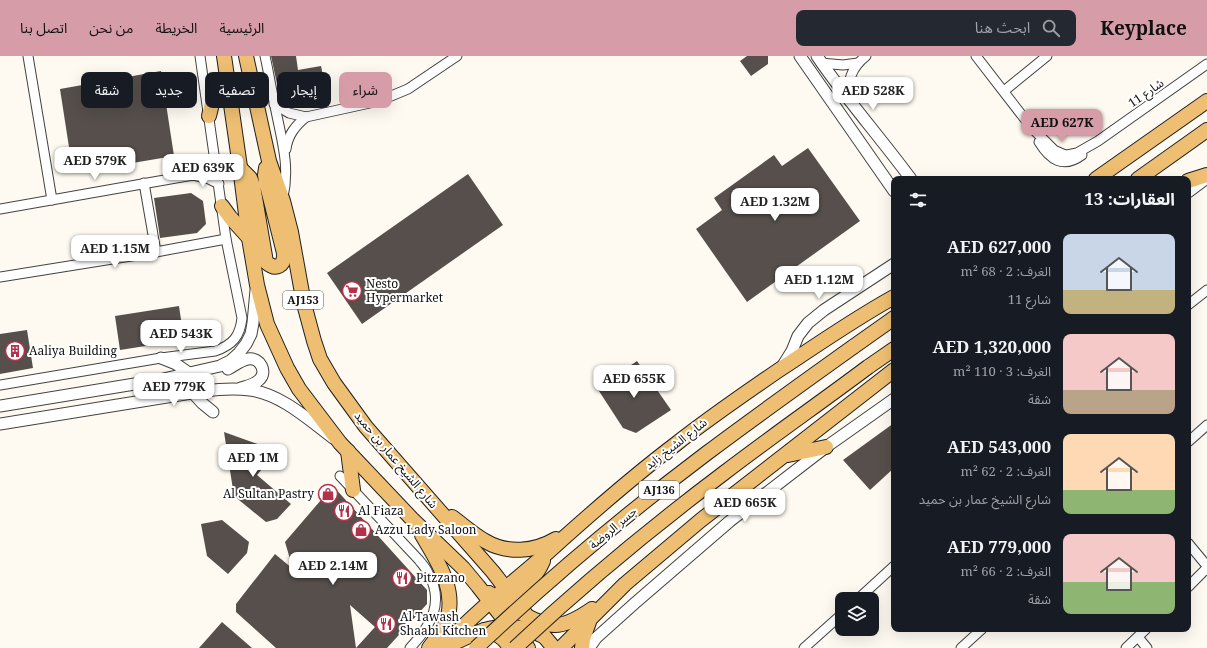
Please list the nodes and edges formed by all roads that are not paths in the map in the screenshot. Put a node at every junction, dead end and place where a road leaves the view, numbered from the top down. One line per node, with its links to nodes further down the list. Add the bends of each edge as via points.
1 (28, 56): 39 (street)
2 (200, 56): 21 (street)
3 (224, 56): 14 (main road, شارع الشيخ عمار بن حميد)
4 (246, 56): 26 (main road, شارع الشيخ عمار بن حميد / AJ153)
5 (265, 56): 18 (street)
6 (457, 56): 22 (street, via 398,94 379,101)
7 (800, 56): 37 (street)
8 (866, 56): 12 (street)
9 (976, 56): 15 (street, شارع 11)
10 (1047, 56): 15 (street)
11 (819, 59): 12 (street, via 843,65); 16 (street)
12 (858, 63): 16 (street, via 850,78)
13 (1207, 64): 15 (street, شارع 11, via 1068,162 1049,155)
14 (227, 72)
15 (1004, 91)
16 (849, 101): 30 (street)
17 (1207, 101): 31 (main road)
18 (274, 104): 22 (street, via 289,113); 24 (street)
19 (210, 108): 21 (main road)
20 (232, 108): 27 (main road, شارع الشيخ عمار بن حميد)
21 (209, 116): 25 (street)
22 (306, 117): 24 (street, via 290,134)
23 (1207, 130): 32 (main road)
24 (285, 156): 40 (street, via 286,181)
25 (215, 158): 28 (street, via 204,170); 36 (street)
26 (270, 160): 27 (main road, via 266,168 266,181 285,259 276,267 266,262 254,186); 40 (main road, شارع الشيخ عمار بن حميد / AJ153)
27 (240, 168): 43 (main road, شارع الشيخ عمار بن حميد)
28 (194, 175): 35 (street); 36 (street)
29 (1207, 175): 34 (main road)
30 (908, 176)
31 (1100, 176)
32 (1142, 176)
33 (1207, 178): 38 (street)
34 (1191, 180)
35 (144, 183): 39 (street); 45 (street)
36 (218, 184): 41 (street)
37 (891, 187)
38 (1191, 190)
39 (52, 200): 42 (street)
40 (283, 201): 73 (main road, شارع الشيخ عمار بن حميد / AJ153, via 304,304 320,359 366,427)
41 (222, 206): 43 (main road); 44 (street)
42 (0, 209)
43 (249, 238): 48 (main road, شارع الشيخ عمار بن حميد)
44 (226, 239): 45 (street); 54 (street, via 242,318 237,335 224,348 215,351)
45 (156, 252): 47 (street)
46 (891, 266): 55 (street, via 808,323)
47 (0, 278)
48 (257, 285): 57 (street, via 251,334 246,344 230,361 210,370); 68 (main road, شارع الشيخ عمار بن حميد, via 267,324 287,368 303,395)
49 (1207, 290): 51 (street)
50 (891, 299): 55 (main road, شارع الشيخ زايد)
51 (1191, 303)
52 (891, 320): 98 (main road, جسر الروضة / AJ136, bridge, via 658,491 562,570)
53 (891, 351): 93 (main road, AJ136, bridge, via 686,502 546,619)
54 (161, 358): 57 (street); 59 (street)
55 (780, 370): 75 (main road, شارع الشيخ زايد, via 710,418)
56 (891, 372): 70 (main road)
57 (189, 373): 58 (street)
58 (159, 380): 60 (street, via 198,378 222,372 247,359 258,361 262,365 262,377 253,384); 63 (street)
59 (0, 384)
60 (237, 389): 61 (street); 68 (street, via 265,393 278,399)
61 (193, 393): 64 (street); 65 (street)
62 (891, 400): 69 (street)
63 (0, 406)
64 (213, 412)
65 (0, 424)
66 (1207, 425): 67 (street)
67 (1191, 439)
68 (344, 447): 72 (main road); 74 (main road, شارع الشيخ عمار بن حميد)
69 (826, 447): 70 (main road); 103 (street, via 730,521 596,638)
70 (786, 455): 80 (main road, via 701,520)
71 (340, 476): 72 (street)
72 (353, 490): 94 (street, via 419,560 434,586 433,616 426,630)
73 (436, 508): 75 (main road, via 486,542 513,550 539,547); 84 (main road, شارع الشيخ عمار بن حميد / AJ153, via 493,572)
74 (412, 519): 84 (main road, شارع الشيخ عمار بن حميد, via 478,586); 95 (main road, via 435,557 449,590 450,602 445,624)
75 (574, 527): 77 (main road, شارع الشيخ زايد)
76 (1191, 547): 78 (street)
77 (546, 553): 82 (main road, via 538,571); 84 (main road, شارع الشيخ زايد)
78 (1207, 567): 81 (street)
79 (891, 569): 83 (street)
80 (625, 584): 85 (main road); 86 (main road, via 576,619 557,625)
81 (1191, 584)
82 (525, 585): 84 (main road); 86 (main road, via 521,593 522,603)
83 (866, 592)
84 (503, 599): 86 (main road, شارع الشيخ عمار بن حميد); 93 (main road, شارع الشيخ عمار بن حميد); 93 (main road); 96 (main road, شارع الشيخ زايد, via 460,628)
85 (591, 617): 101 (main road); 102 (main road)
86 (531, 618): 91 (main road, شارع الشيخ عمار بن حميد)
87 (835, 620): 104 (street)
88 (483, 630): 93 (main road, via 494,632 504,639); 93 (main road, via 496,627); 97 (main road)
89 (979, 632): 105 (street)
90 (1143, 632): 92 (street)
91 (545, 637): 93 (main road, via 534,632); 100 (main road, شارع الشيخ عمار بن حميد)
92 (1138, 637): 106 (street); 107 (street)
93 (514, 639): 99 (main road, شارع الشيخ عمار بن حميد)
94 (410, 648)
95 (429, 648)
96 (442, 648)
97 (446, 648)
98 (476, 648)
99 (528, 648)
100 (554, 648)
101 (560, 648)
102 (582, 648)
103 (589, 648)
104 (804, 648)
105 (961, 648)
106 (1126, 648)
107 (1147, 648)

